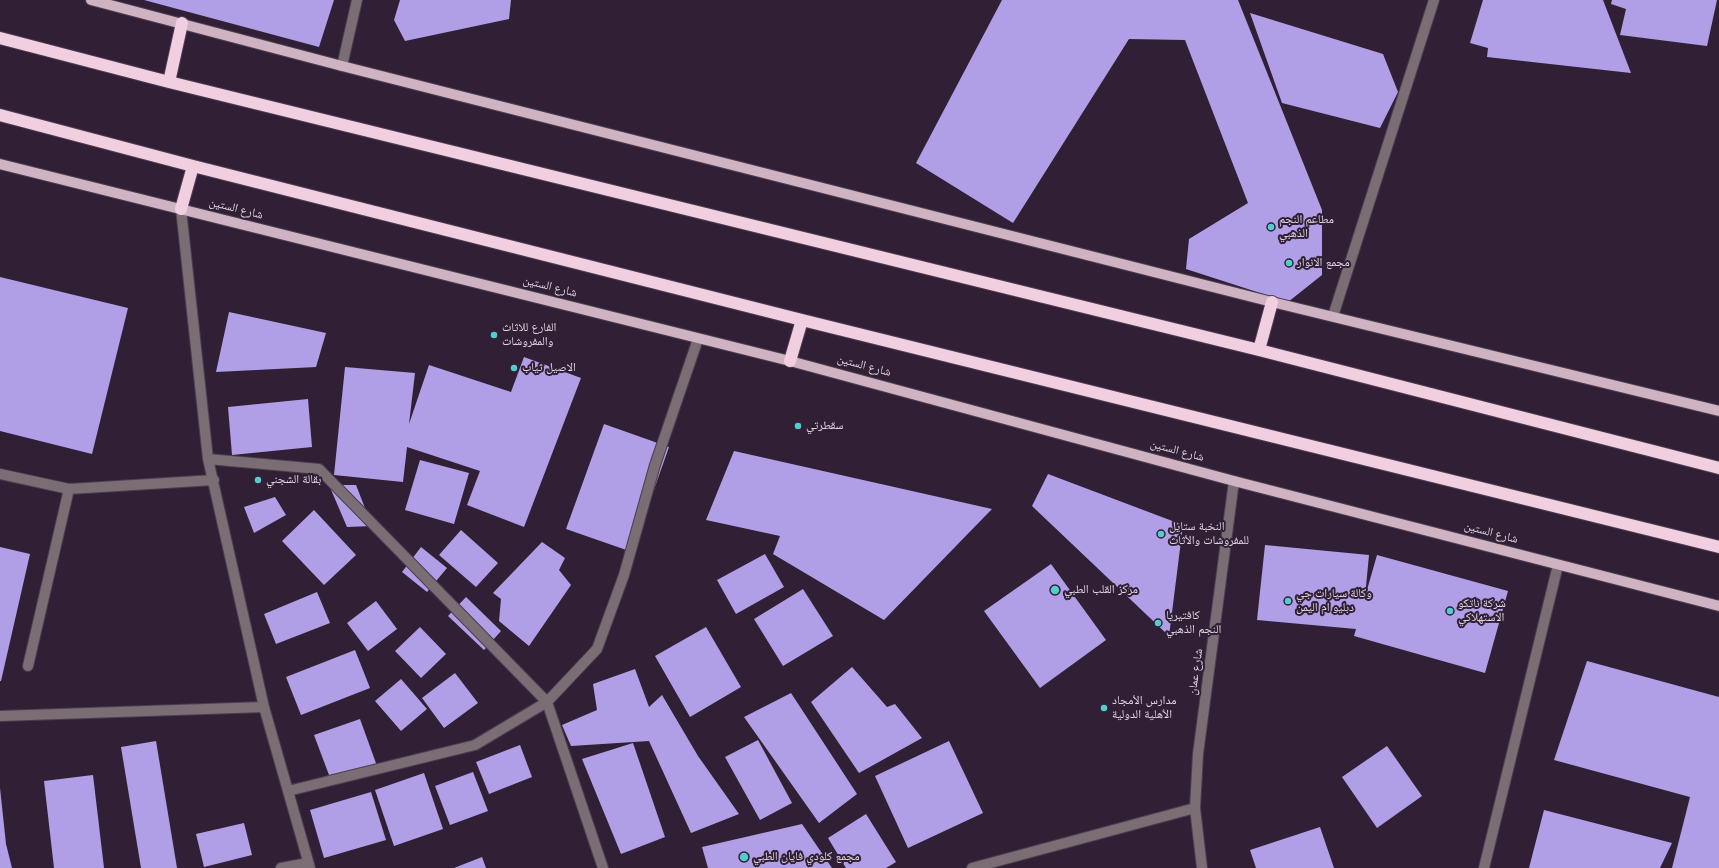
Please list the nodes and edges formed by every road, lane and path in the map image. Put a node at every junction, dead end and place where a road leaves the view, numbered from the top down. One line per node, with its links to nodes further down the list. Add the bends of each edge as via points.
1 (91, 0): 4 (main road)
2 (357, 0): 6 (street)
3 (1434, 0): 13 (street)
4 (182, 24): 6 (main road); 7 (highway)
5 (0, 38): 7 (highway)
6 (342, 66): 12 (main road)
7 (169, 82): 16 (highway)
8 (0, 115): 10 (highway)
9 (0, 164): 11 (main road, شارع الستين)
10 (193, 166): 11 (highway); 14 (highway)
11 (181, 209): 15 (main road, شارع الستين); 19 (street)
12 (1272, 302): 13 (main road); 16 (highway)
13 (1333, 316): 18 (main road)
14 (802, 320): 17 (highway); 25 (highway)
15 (698, 339): 17 (main road, شارع الستين); 29 (street, via 655,465 624,575 596,649)
16 (1260, 350): 20 (highway)
17 (790, 361): 23 (main road, شارع الستين)
18 (1719, 412)
19 (208, 459): 22 (street); 29 (street, via 319,469)
20 (1719, 468)
21 (0, 474): 24 (street)
22 (214, 480): 24 (street); 30 (street)
23 (1234, 481): 26 (main road, شارع الستين); 33 (street, شارع عمان, via 1198,754)
24 (69, 489): 28 (street)
25 (1719, 547)
26 (1558, 565): 27 (main road, شارع الستين); 39 (street)
27 (1719, 606)
28 (28, 666)
29 (547, 702): 32 (street, via 474,745); 36 (street)
30 (264, 707): 31 (street); 32 (street)
31 (0, 716)
32 (288, 791): 34 (street)
33 (1195, 808): 37 (street); 38 (street, شارع عمان)
34 (309, 865): 35 (street)
35 (281, 868)
36 (603, 868)
37 (972, 868)
38 (1202, 868)
39 (1484, 868)

